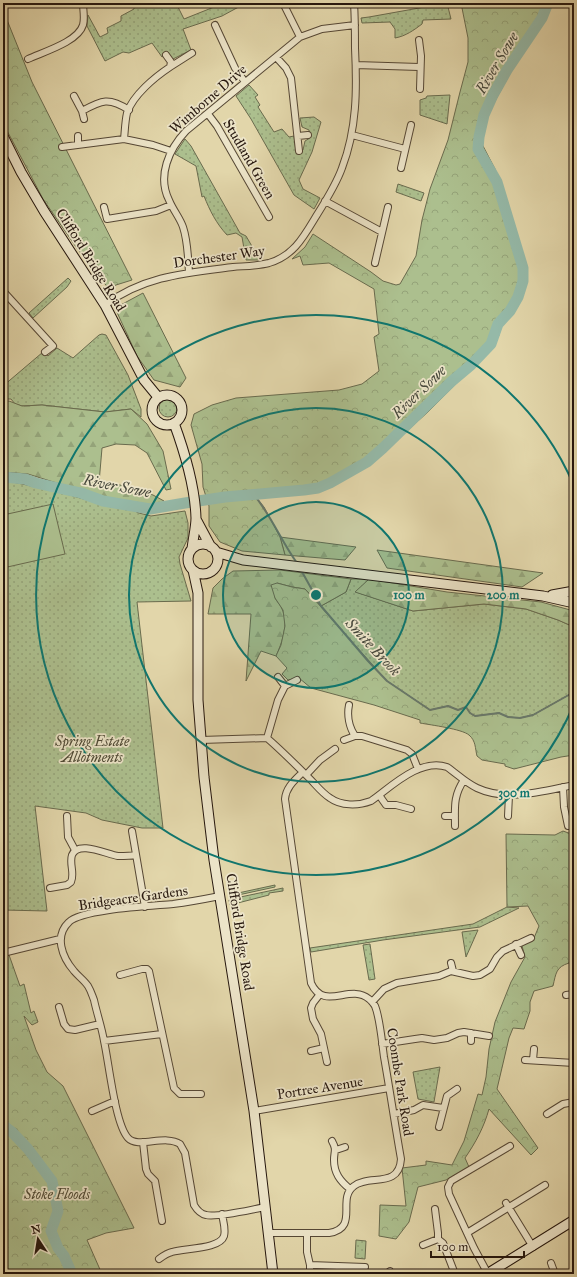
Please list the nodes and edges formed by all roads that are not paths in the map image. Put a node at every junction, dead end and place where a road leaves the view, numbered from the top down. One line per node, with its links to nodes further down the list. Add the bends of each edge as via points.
1 (83, 3): 11 (street, via 84,22 79,34)
2 (283, 3): 6 (street)
3 (354, 3): 5 (street, Dorchester Way)
4 (215, 25): 15 (street, via 235,68)
5 (355, 25): 6 (street, Wimborne Drive, via 322,29); 12 (street, Dorchester Way)
6 (300, 37): 10 (street, Wimborne Drive)
7 (419, 40): 14 (street)
8 (192, 53): 13 (street)
9 (166, 56): 13 (street, via 171,62)
10 (276, 57): 15 (street, Wimborne Drive); 27 (street, via 286,68 290,78)
11 (28, 59)
12 (356, 65): 14 (street); 24 (street, Dorchester Way)
13 (170, 67): 18 (street, via 147,86)
14 (420, 67): 16 (street)
15 (245, 82): 20 (street, Wimborne Drive)
16 (420, 89)
17 (74, 96): 19 (street)
18 (129, 110): 19 (street, via 117,102 109,101); 28 (street)
19 (82, 111): 21 (street)
20 (208, 114): 33 (street, Wimborne Drive, via 186,131); 39 (street, Studland Green)
21 (84, 118)
22 (411, 125): 31 (street)
23 (308, 135): 27 (street)
24 (352, 135): 31 (street); 35 (street, Dorchester Way, via 342,168)
25 (3, 136): 44 (main road, Clifford Bridge Road, via 44,211)
26 (78, 136): 29 (street)
27 (298, 136): 32 (street)
28 (124, 139): 29 (street); 33 (street)
29 (78, 144): 30 (street)
30 (62, 146)
31 (405, 149): 34 (street)
32 (300, 150)
33 (171, 152): 37 (street, Wimborne Drive, via 164,182)
34 (401, 168)
35 (325, 201): 40 (street); 42 (street, Dorchester Way, via 301,241 282,257 267,263)
36 (104, 206): 37 (street, via 104,219 156,211)
37 (171, 206): 42 (street, Wimborne Drive, via 185,233)
38 (388, 207): 40 (street)
39 (269, 217)
40 (382, 232): 41 (street)
41 (376, 263)
42 (189, 273): 44 (street, Dorchester Way, via 140,285)
43 (3, 291): 45 (street, via 53,346)
44 (104, 305): 46 (main road, Clifford Bridge Road, via 144,380)
45 (45, 352)
46 (158, 397): 47 (main road, via 151,407 155,420 162,425); 47 (main road, via 169,395 180,403 182,413 180,419)
47 (174, 423): 48 (main road, via 182,443 193,491)
48 (196, 519): 49 (main road); 50 (main road)
49 (192, 549): 50 (main road, via 202,544); 53 (main road, via 188,559)
50 (213, 549): 51 (main road); 52 (main road, via 218,558)
51 (243, 560): 52 (main road, via 225,563); 56 (main road)
52 (214, 569): 53 (main road, via 201,574); 55 (main road)
53 (192, 570): 55 (main road, Clifford Bridge Road)
54 (574, 591): 56 (main road)
55 (198, 593): 64 (main road, Clifford Bridge Road)
56 (543, 596): 57 (main road)
57 (574, 603)
58 (278, 677): 60 (street)
59 (297, 680): 60 (street)
60 (285, 686): 63 (street, via 278,700)
61 (348, 705): 62 (street, via 351,731)
62 (355, 736): 65 (street); 67 (street, via 408,750)
63 (267, 738): 64 (street); 68 (street)
64 (201, 740): 85 (main road, Clifford Bridge Road)
65 (344, 740)
66 (335, 749): 68 (street)
67 (418, 769): 69 (street, via 442,765); 72 (street)
68 (305, 773): 72 (street, via 329,798 340,803 364,804); 95 (street, via 290,786 285,799 311,982 313,989)
69 (464, 780): 73 (street, via 477,788); 77 (street, via 455,800)
70 (574, 785): 71 (street)
71 (563, 787): 73 (street); 80 (street)
72 (379, 795): 74 (street, via 386,805)
73 (509, 795): 78 (street)
74 (411, 809)
75 (67, 816): 82 (street, via 68,838)
76 (445, 816): 77 (street)
77 (455, 816): 79 (street)
78 (508, 816)
79 (455, 826)
80 (568, 826)
81 (132, 831): 83 (street)
82 (75, 850): 83 (street, via 88,848 117,856); 84 (street, via 71,858 71,882)
83 (136, 855): 86 (street)
84 (50, 888)
85 (220, 896): 86 (street, Bridgeacre Gardens); 121 (main road, Clifford Bridge Road)
86 (145, 907): 88 (street, Bridgeacre Gardens, via 77,917 65,927)
87 (531, 938): 89 (street)
88 (60, 939): 90 (street); 100 (street, via 69,965 91,991)
89 (516, 944): 91 (street); 93 (street, via 497,956 486,973 473,976)
90 (7, 952)
91 (521, 955)
92 (452, 963): 93 (street)
93 (452, 971): 98 (street, via 390,986)
94 (120, 974): 102 (street, via 147,969)
95 (320, 994): 98 (street, via 331,997 359,994); 107 (street, via 311,1008)
96 (574, 994): 97 (street)
97 (566, 995)
98 (372, 1002): 106 (street, Coombe Park Road, via 376,1009)
99 (59, 1007): 100 (street, via 68,1029 75,1030)
100 (100, 1024): 104 (street)
101 (471, 1033): 103 (street); 105 (street); 106 (street, via 458,1033 439,1039 415,1038)
102 (162, 1034): 104 (street); 116 (street, via 172,1085 183,1095)
103 (489, 1036)
104 (104, 1041): 117 (street)
105 (471, 1041)
106 (382, 1044): 114 (street, Coombe Park Road)
107 (324, 1048): 109 (street); 112 (street)
108 (534, 1049): 111 (street)
109 (312, 1051)
110 (525, 1060): 111 (street)
111 (533, 1060): 113 (street)
112 (327, 1062)
113 (574, 1063)
114 (389, 1088): 121 (street, Portree Avenue); 122 (street, Coombe Park Road)
115 (457, 1089): 119 (street, via 447,1096)
116 (201, 1094)
117 (115, 1101): 120 (street); 126 (street, via 127,1137 131,1141)
118 (574, 1102): 123 (street, via 563,1104)
119 (443, 1108): 122 (street, via 423,1105 414,1110); 124 (street)
120 (92, 1111)
121 (254, 1111): 133 (main road, Clifford Bridge Road)
122 (394, 1114): 131 (street, Coombe Park Road, via 401,1159 397,1172 386,1179 360,1182)
123 (547, 1114)
124 (439, 1127)
125 (332, 1141): 129 (street)
126 (143, 1142): 135 (street, via 169,1140 180,1144 184,1150 196,1208 207,1215); 137 (street, via 146,1169 156,1184)
127 (510, 1146): 140 (street, via 451,1181 448,1187)
128 (345, 1148): 129 (street)
129 (336, 1150): 131 (street, via 334,1160 337,1176)
130 (545, 1185): 132 (street)
131 (350, 1189): 139 (street, via 346,1199 346,1221 340,1230)
132 (508, 1205): 140 (street); 143 (street)
133 (266, 1207): 135 (street); 138 (main road, Clifford Bridge Road)
134 (435, 1209): 141 (street)
135 (222, 1214): 144 (street, via 224,1233 219,1243 174,1251)
136 (574, 1220): 143 (main road)
137 (162, 1221)
138 (268, 1233): 139 (street); 148 (main road, Clifford Bridge Road)
139 (308, 1233): 146 (street, via 307,1252)
140 (467, 1233): 151 (street)
141 (438, 1239): 142 (street); 150 (street, via 443,1243)
142 (423, 1245)
143 (533, 1247): 151 (main road)
144 (159, 1259)
145 (551, 1263): 152 (street)
146 (310, 1265): 147 (street); 149 (street)
147 (364, 1267)
148 (273, 1274)
149 (310, 1274)
150 (455, 1274)
151 (487, 1274)
152 (554, 1274)

